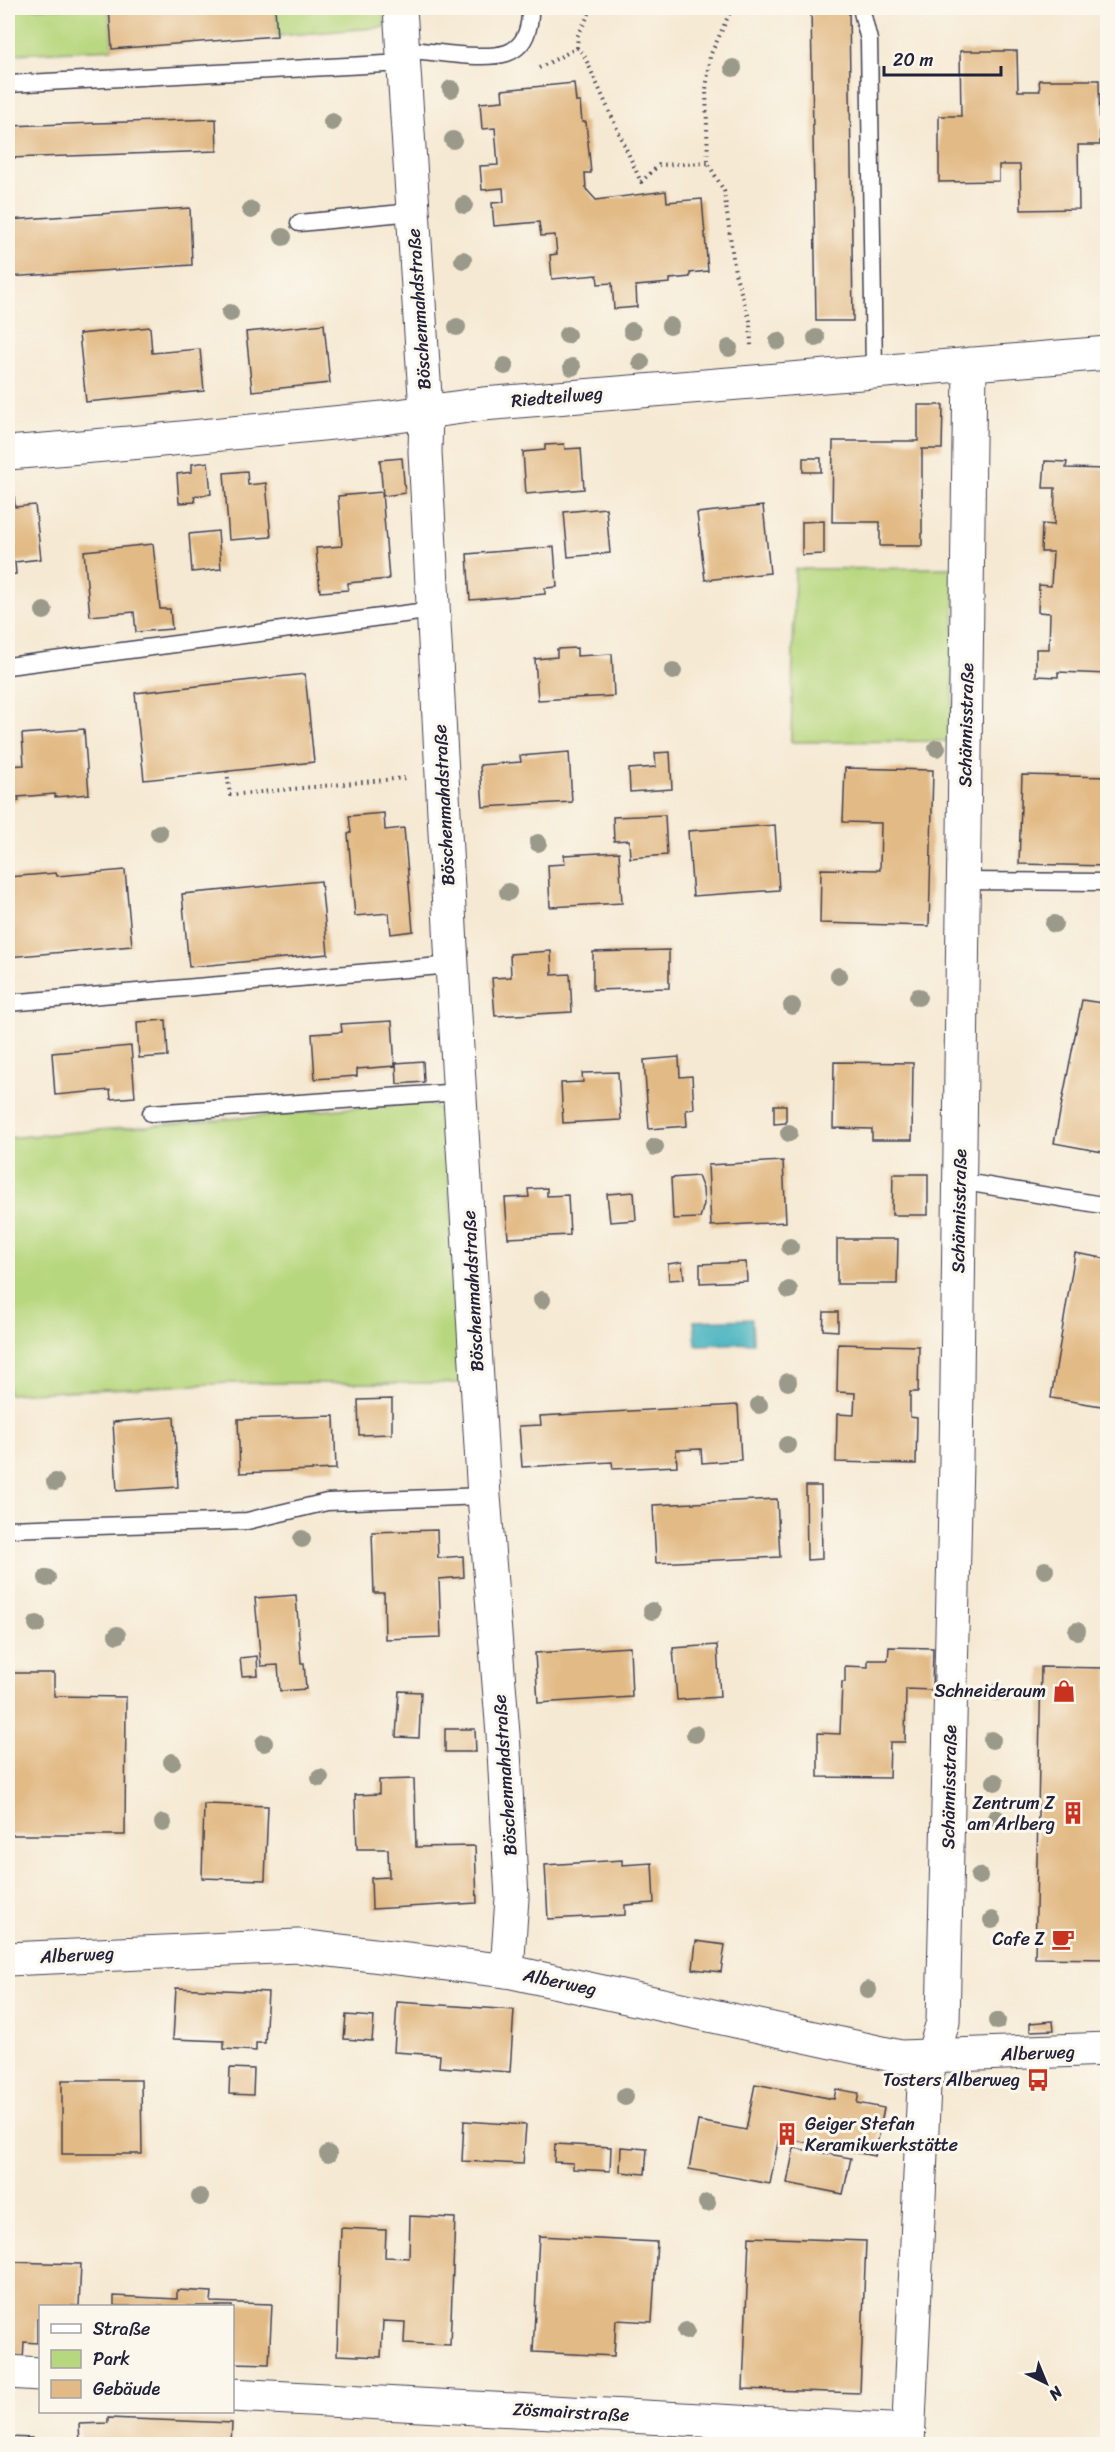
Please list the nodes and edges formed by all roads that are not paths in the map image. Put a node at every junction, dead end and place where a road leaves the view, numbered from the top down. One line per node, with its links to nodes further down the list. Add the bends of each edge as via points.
1 (400, 8): 4 (street, Böschenmahdstraße)
2 (861, 8): 10 (lane, via 869,40)
3 (530, 15): 4 (lane, via 529,30 508,53)
4 (403, 56): 5 (lane); 6 (street, Böschenmahdstraße)
5 (8, 84)
6 (413, 212): 7 (lane); 11 (street, Böschenmahdstraße)
7 (299, 223)
8 (1107, 353): 9 (street, Riedteilweg)
9 (970, 364): 10 (street, Riedteilweg); 15 (street, Schännisstraße)
10 (874, 371): 11 (street, Riedteilweg)
11 (426, 411): 12 (street, Riedteilweg, via 289,428); 13 (street, Böschenmahdstraße)
12 (8, 453)
13 (434, 610): 14 (lane); 17 (street, Böschenmahdstraße)
14 (8, 666)
15 (964, 881): 16 (lane); 21 (street, Schännisstraße)
16 (1102, 882)
17 (452, 965): 18 (lane); 19 (street, Böschenmahdstraße)
18 (8, 1003)
19 (461, 1092): 20 (lane); 23 (street, Böschenmahdstraße)
20 (151, 1113)
21 (960, 1181): 22 (lane); 28 (street, Schännisstraße, via 943,2022)
22 (1107, 1206)
23 (484, 1496): 24 (lane, via 327,1502 247,1521); 26 (street, Böschenmahdstraße, via 512,1898)
24 (8, 1529)
25 (8, 1959): 26 (street, Alberweg, via 298,1946)
26 (507, 1971): 28 (street, Alberweg, via 901,2057)
27 (1107, 2049): 28 (street, Alberweg)
28 (933, 2057): 32 (street, Zösmairstraße, via 924,2085)
29 (8, 2372): 30 (street)
30 (39, 2374)
31 (234, 2396): 32 (street, Zösmairstraße)
32 (908, 2438)

